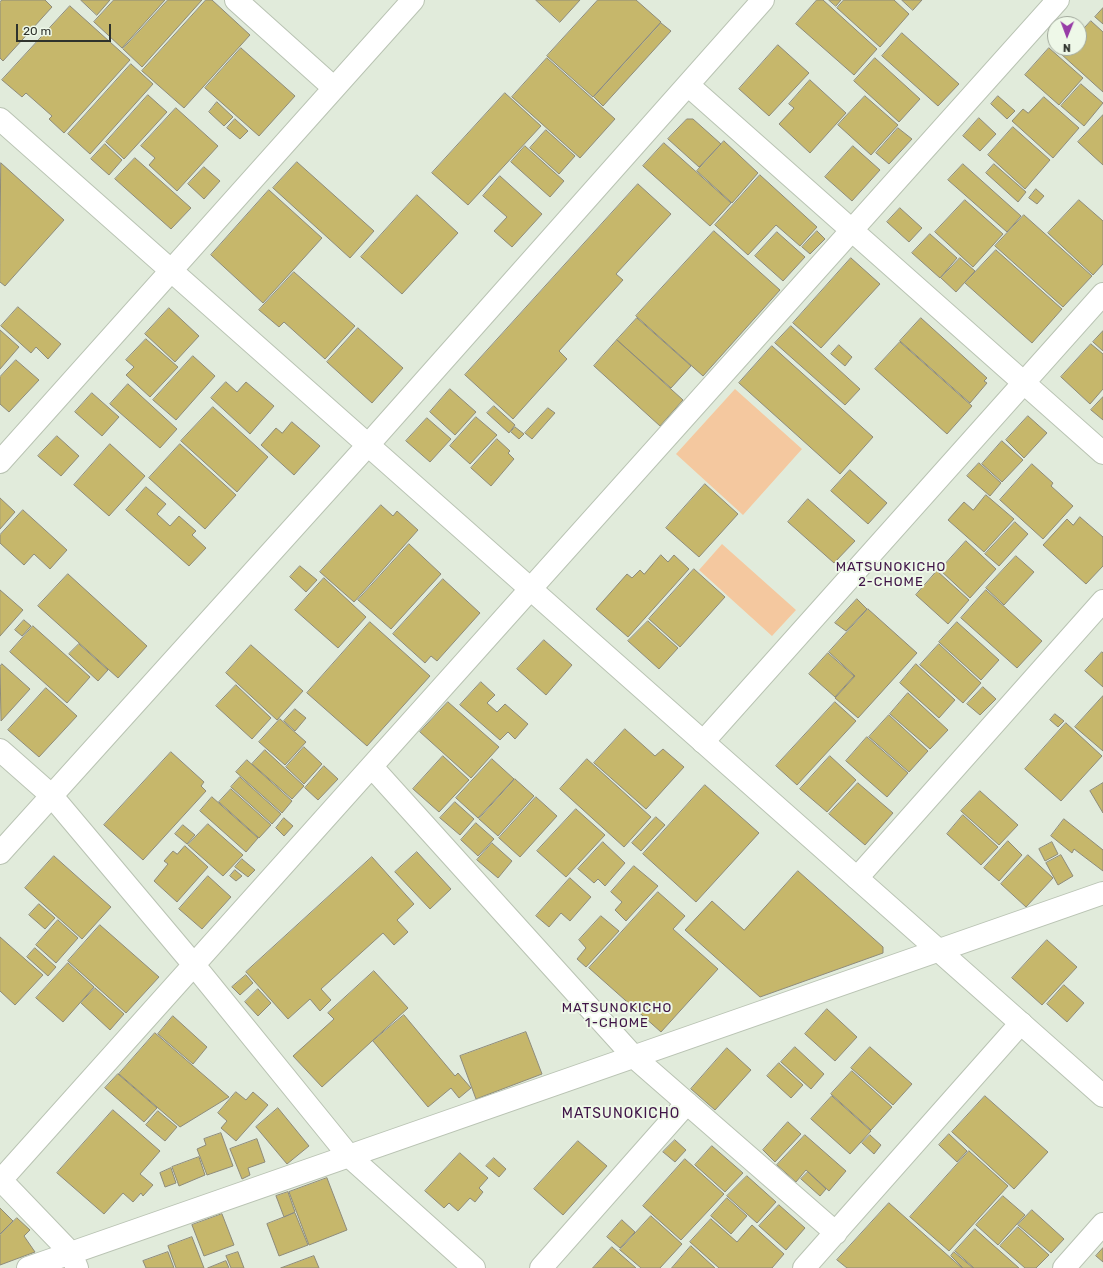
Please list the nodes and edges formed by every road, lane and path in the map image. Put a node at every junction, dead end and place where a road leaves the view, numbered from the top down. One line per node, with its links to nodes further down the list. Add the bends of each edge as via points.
1 (236, 0): 6 (street)
2 (413, 0): 6 (street)
3 (763, 0): 5 (street)
4 (1058, 0): 8 (street)
5 (688, 85): 8 (street); 12 (street)
6 (334, 88): 9 (street)
7 (0, 120): 9 (street)
8 (851, 231): 11 (street); 15 (street)
9 (171, 270): 12 (street); 13 (street)
10 (1103, 294): 11 (street)
11 (1024, 383): 14 (street); 17 (street)
12 (368, 445): 15 (street); 20 (street)
13 (4, 448)
14 (1103, 453)
15 (531, 589): 17 (street); 19 (street)
16 (1103, 601): 22 (street)
17 (703, 742): 22 (street)
18 (0, 750): 20 (street)
19 (372, 767): 25 (street); 27 (street)
20 (51, 795): 21 (street); 25 (street)
21 (0, 853)
22 (857, 878): 24 (street)
23 (1103, 893): 24 (street)
24 (939, 951): 26 (street); 27 (street)
25 (194, 966): 30 (street); 31 (street)
26 (1021, 1023): 28 (street); 33 (street)
27 (634, 1057): 29 (street); 30 (street)
28 (1103, 1096)
29 (687, 1103): 33 (street); 37 (street)
30 (349, 1156): 34 (street); 36 (street)
31 (0, 1180): 34 (street)
32 (1103, 1224): 39 (street)
33 (836, 1233): 38 (street)
34 (74, 1261): 35 (street)
35 (28, 1268)
36 (474, 1268)
37 (541, 1268)
38 (804, 1268)
39 (1064, 1268)

